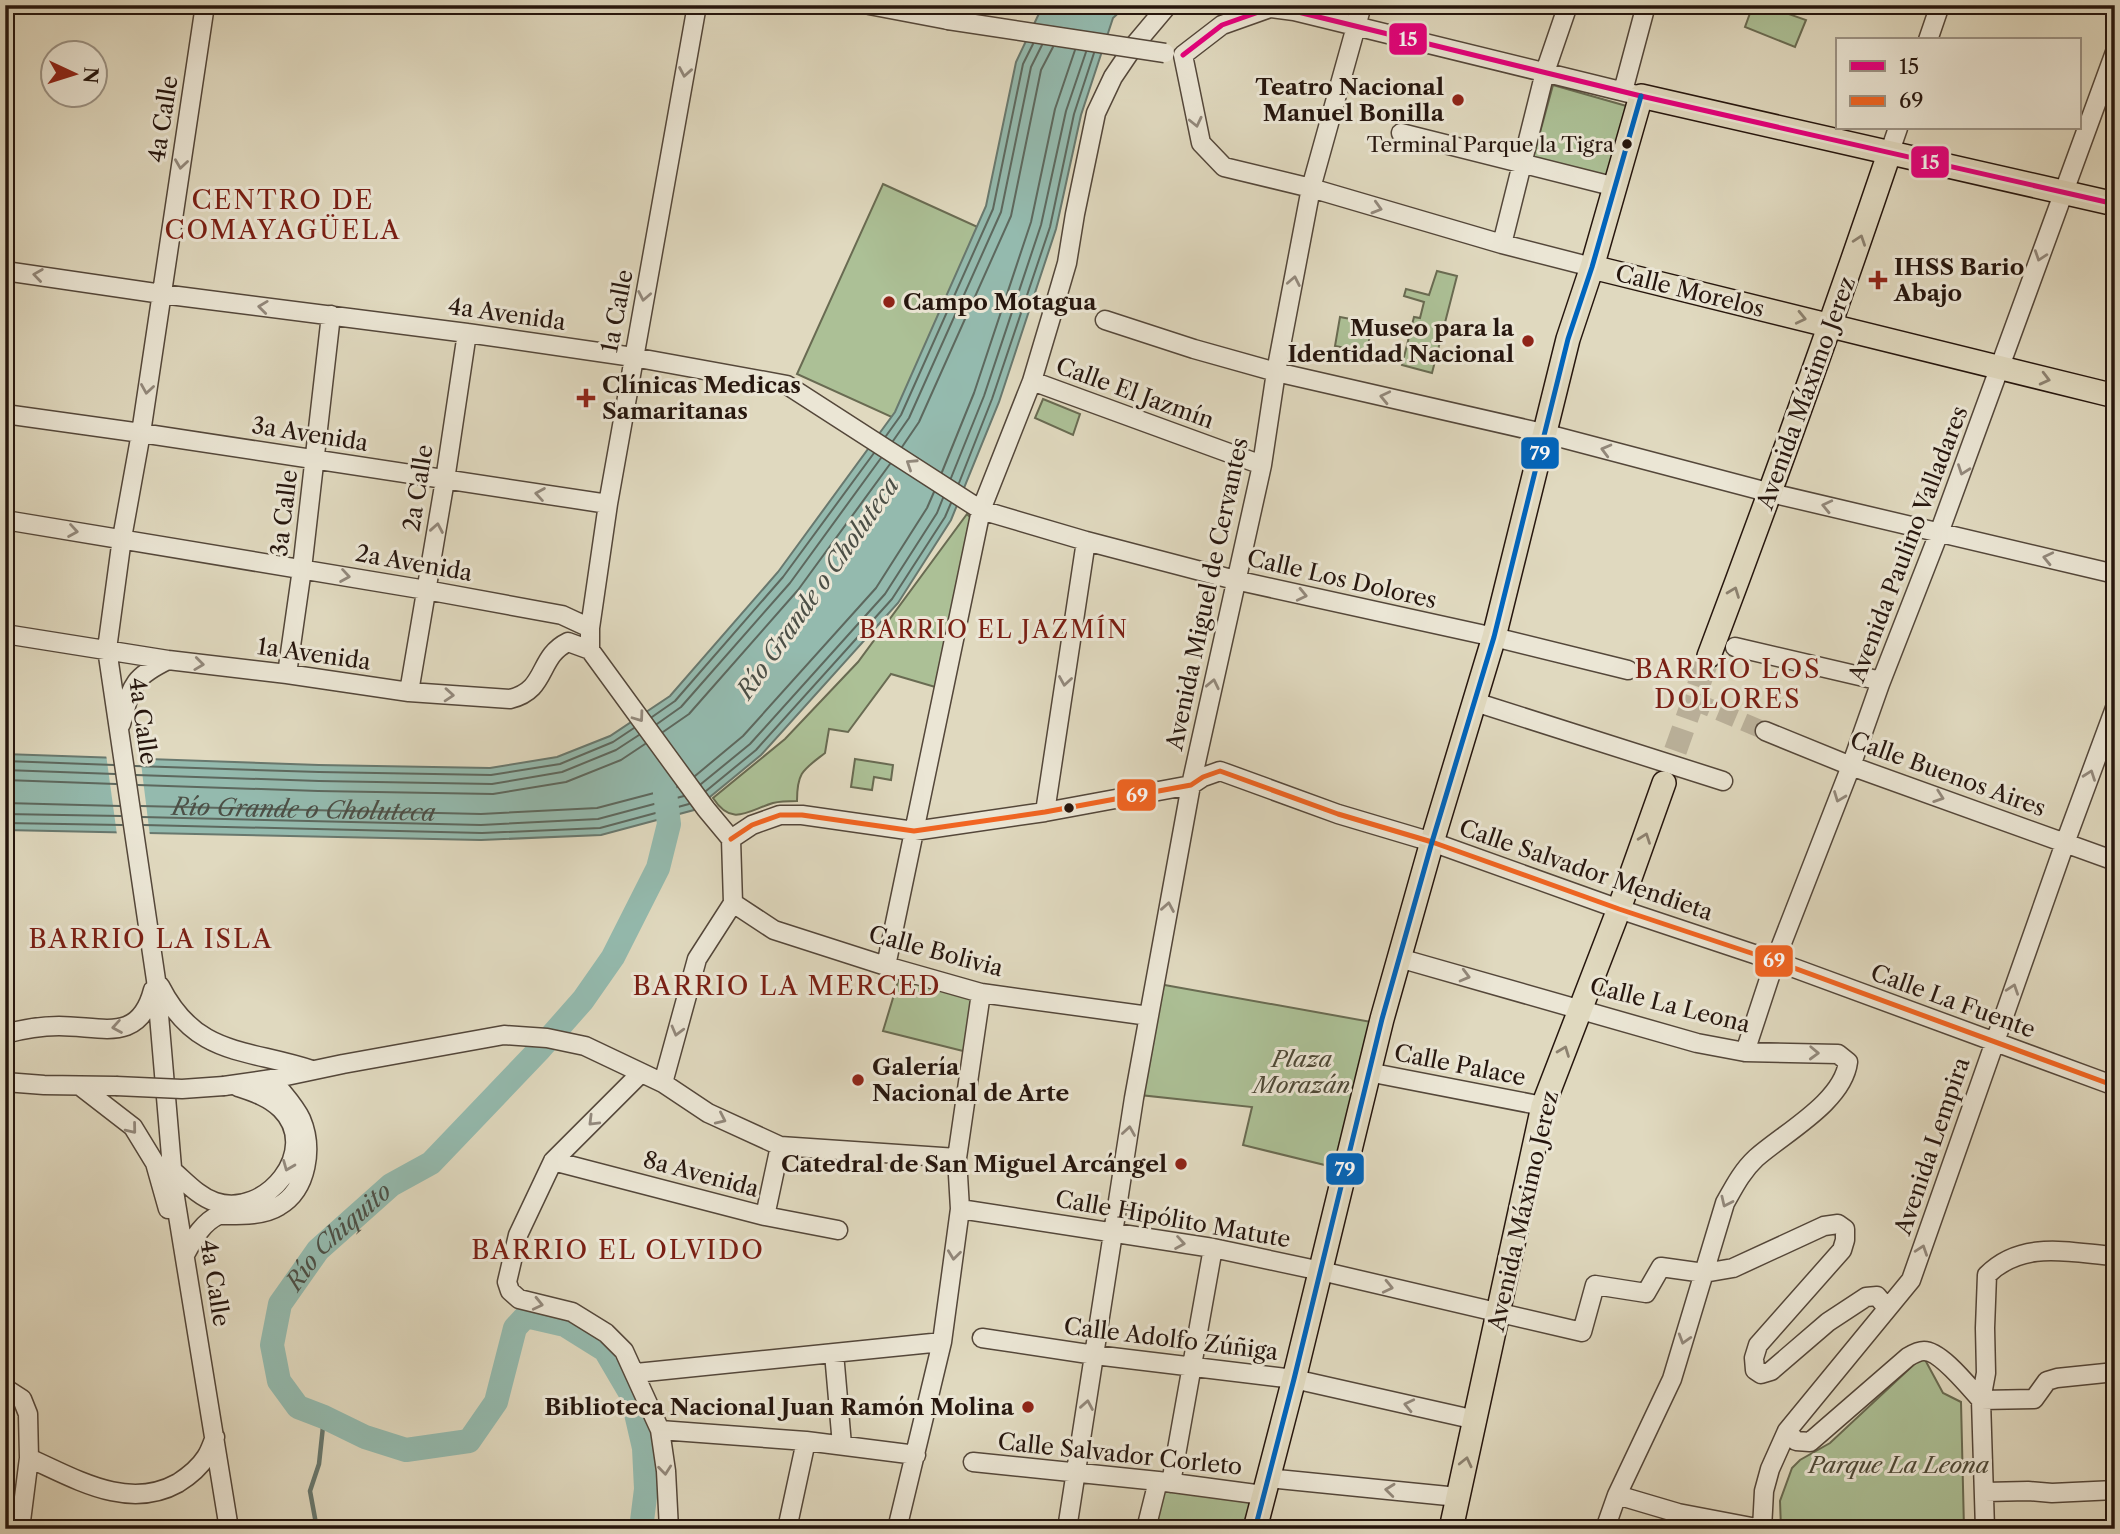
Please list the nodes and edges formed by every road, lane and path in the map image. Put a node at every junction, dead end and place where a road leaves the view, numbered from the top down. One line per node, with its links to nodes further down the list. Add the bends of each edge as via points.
1 (205, 5): 27 (street, 4a Calle, one-way to 27)
2 (697, 5): 32 (street, 1a Calle, one-way to 32)
3 (869, 5): 13 (street, bridge)
4 (1168, 5): 35 (street, via 1112,77 1096,113 1067,263)
5 (1362, 5): 10 (street, Avenida Miguel de Cervantes)
6 (1568, 5): 14 (street)
7 (1646, 5): 15 (street)
8 (1940, 5): 11 (street)
9 (1269, 6): 10 (street); 13 (street, via 1222,25)
10 (1356, 26): 14 (street); 21 (street, Avenida Miguel de Cervantes)
11 (1929, 38)
12 (2115, 52): 22 (street, Avenida Paulino Valladares)
13 (1174, 54): 21 (street, Calle Morelos, one-way to 21, via 1201,143 1224,167)
14 (1545, 72): 15 (street); 19 (street)
15 (1632, 93): 18 (main road); 20 (main road)
16 (1897, 130): 18 (street, Avenida Máximo Jerez)
17 (1401, 133): 19 (street)
18 (1889, 154): 22 (main road); 30 (main road, Avenida Máximo Jerez, one-way to 18)
19 (1524, 163): 20 (street); 24 (street)
20 (1616, 187): 25 (main road)
21 (1311, 188): 24 (street, Calle Morelos, one-way to 24); 34 (street, Avenida Miguel de Cervantes, one-way to 21)
22 (2063, 191): 23 (main road); 33 (street, Avenida Paulino Valladares, one-way to 33)
23 (2115, 204)
24 (1502, 244): 25 (street, Calle Morelos)
25 (1592, 267): 30 (main road, Calle Morelos, one-way to 30); 39 (main road)
26 (5, 271): 27 (street, 4a Avenida, one-way to 26)
27 (162, 293): 28 (street, 4a Avenida, one-way to 27); 38 (street, 4a Calle, one-way to 38)
28 (331, 315): 31 (street, 4a Avenida); 40 (street, 3a Calle)
29 (1105, 320): 34 (street)
30 (1831, 325): 33 (main road, Calle Morelos); 43 (main road, Avenida Máximo Jerez)
31 (467, 333): 32 (street, 4a Avenida); 42 (street, 2a Calle)
32 (633, 357): 44 (street, 1a Calle); 45 (street, 4a Avenida, one-way to 32, via 787,385)
33 (2000, 368): 36 (main road, Calle Morelos, one-way to 36); 47 (street, Avenida Paulino Valladares, one-way to 47)
34 (1276, 372): 39 (street, one-way to 34); 41 (street, Avenida Miguel de Cervantes)
35 (1032, 381): 41 (street, Calle El Jazmín); 45 (street)
36 (2115, 396)
37 (5, 414): 38 (street, 3a Avenida)
38 (141, 433): 40 (street, 3a Avenida); 48 (street, 4a Calle)
39 (1543, 433): 43 (street, one-way to 39); 56 (main road)
40 (315, 460): 42 (street, 3a Avenida); 50 (street, 3a Calle)
41 (1262, 465): 52 (street, Avenida Miguel de Cervantes)
42 (445, 480): 44 (street, 3a Avenida, one-way to 42); 53 (street, 2a Calle, one-way to 42)
43 (1771, 493): 47 (street, one-way to 43); 60 (main road, Avenida Máximo Jerez, one-way to 43)
44 (608, 504): 54 (street, 1a Calle)
45 (975, 506): 49 (street, Calle Los Dolores); 75 (street)
46 (5, 520): 48 (street, 2a Avenida, one-way to 48)
47 (1939, 533): 51 (street, one-way to 47); 64 (street, Avenida Paulino Valladares)
48 (122, 538): 50 (street, 2a Avenida); 58 (street, 4a Calle)
49 (1086, 541): 52 (street, Calle Los Dolores); 74 (street, one-way to 74)
50 (302, 569): 53 (street, 2a Avenida, one-way to 53); 63 (street, 3a Calle)
51 (2115, 574)
52 (1235, 580): 56 (street, Calle Los Dolores, one-way to 56); 73 (street, Avenida Miguel de Cervantes, one-way to 52)
53 (426, 590): 54 (street, 2a Avenida, via 562,615); 65 (street, 2a Calle)
54 (590, 628): 59 (street)
55 (5, 634): 58 (street, 1a Avenida)
56 (1494, 637): 62 (street, Calle Los Dolores); 66 (main road)
57 (1735, 647): 64 (street)
58 (107, 649): 61 (street, 1a Avenida); 69 (street, 4a Calle)
59 (594, 656): 65 (street, 1a Avenida, one-way to 59, via 509,699 532,689 556,648 568,642); 76 (street, one-way to 76)
60 (1709, 656)
61 (168, 660): 63 (street, 1a Avenida, one-way to 63); 69 (street, via 142,674 135,684)
62 (1628, 670)
63 (287, 674): 65 (street, 1a Avenida)
64 (1881, 681): 70 (street, Avenida Paulino Valladares)
65 (409, 692)
66 (1475, 702): 71 (street); 77 (main road)
67 (2115, 708): 78 (street, Avenida Lempira, one-way to 67)
68 (1765, 731): 70 (street, Calle Buenos Aires)
69 (120, 736): 85 (street, 4a Calle)
70 (1852, 766): 78 (street, Calle Buenos Aires, one-way to 78); 83 (street, Avenida Paulino Valladares, one-way to 83)
71 (1723, 781)
72 (1664, 783): 81 (main road, Avenida Máximo Jerez, one-way to 72)
73 (1191, 785): 74 (street, Calle Salvador Mendieta); 77 (street, Calle Salvador Mendieta, via 1220,771); 88 (street, Avenida Miguel de Cervantes, one-way to 73)
74 (1045, 812): 75 (street, Calle Salvador Mendieta)
75 (915, 831): 76 (street, Calle Salvador Mendieta, via 780,815); 84 (street)
76 (731, 839): 80 (street)
77 (1432, 842): 81 (street, Calle Salvador Mendieta); 82 (main road)
78 (2065, 843): 79 (street, Calle Buenos Aires); 90 (street, Avenida Lempira, one-way to 78)
79 (2115, 861)
80 (733, 903): 84 (street, Calle Bolivia, via 774,930); 97 (street, one-way to 97, via 697,959)
81 (1619, 909): 83 (street, Calle Salvador Mendieta); 87 (main road, Avenida Máximo Jerez)
82 (1399, 958): 87 (street, Calle La Leona, one-way to 87); 93 (main road)
83 (1775, 961): 90 (street, Calle La Fuente); 91 (street, Avenida Paulino Valladares)
84 (886, 966): 86 (street, Calle Bolivia)
85 (156, 980): 89 (street, one-way to 89, via 151,1003 126,1027 46,1027); 92 (street, via 171,1007 196,1033 214,1043); 105 (street, 4a Calle)
86 (981, 993): 88 (street, Calle Bolivia); 103 (street)
87 (1581, 1008): 91 (street, Calle La Leona); 101 (main road, Avenida Máximo Jerez, one-way to 87)
88 (1149, 1016): 111 (street, Avenida Miguel de Cervantes, one-way to 88)
89 (5, 1034)
90 (1995, 1042): 100 (street, Calle La Fuente); 117 (street, Avenida Lempira, one-way to 90, via 1911,1280)
91 (1745, 1052): 116 (street, Calle La Leona, one-way to 116, via 1838,1054 1848,1062 1847,1072 1820,1106 1739,1177 1725,1203)
92 (314, 1071): 94 (street, via 504,1035 585,1046); 95 (street)
93 (1368, 1072): 101 (street, Calle Palace); 115 (main road)
94 (641, 1073): 97 (street); 104 (street, one-way to 104)
95 (272, 1079): 98 (street); 108 (street, via 305,1130 305,1170 279,1206 264,1212)
96 (5, 1082): 99 (street)
97 (663, 1083): 102 (street, one-way to 102, via 708,1113)
98 (228, 1085): 99 (street, bridge, via 182,1089); 105 (street, one-way to 105, via 262,1095 281,1109 294,1135 287,1173 256,1200 233,1204 201,1196)
99 (80, 1086): 129 (street, one-way to 129, via 133,1127 155,1163)
100 (2115, 1086)
101 (1543, 1106): 118 (main road, Avenida Máximo Jerez)
102 (780, 1146): 103 (street); 109 (street)
103 (957, 1158): 107 (street)
104 (553, 1161): 109 (street, 8a Avenida); 125 (street, one-way to 125, via 518,1235 507,1282 510,1291 519,1299 572,1312 607,1333)
105 (172, 1170): 106 (street, 4a Calle)
106 (174, 1191): 108 (street); 113 (street, 4a Calle)
107 (960, 1209): 111 (street, Calle Hipólito Matute); 120 (street, one-way to 120)
108 (219, 1215): 113 (street, via 197,1233)
109 (765, 1216): 110 (street, 8a Avenida)
110 (838, 1230)
111 (1113, 1232): 112 (street, Calle Hipólito Matute, one-way to 112); 122 (street, Avenida Miguel de Cervantes)
112 (1213, 1248): 115 (street, Calle Hipólito Matute); 123 (street)
113 (186, 1253): 129 (street, 4a Calle)
114 (2115, 1256): 128 (street, via 2053,1250 2023,1253 1987,1275 1986,1373)
115 (1321, 1271): 118 (street, Calle Hipólito Matute, one-way to 118); 126 (main road)
116 (1704, 1273): 117 (street, via 1733,1268 1824,1226 1838,1224 1845,1229 1842,1250 1758,1345 1755,1370 1761,1374 1866,1297 1877,1296); 118 (street, Calle Hipólito Matute, via 1661,1267 1646,1293 1595,1285 1582,1332); 144 (street, one-way to 144, via 1672,1379)
117 (1887, 1308): 132 (street, Avenida Lempira)
118 (1499, 1313): 130 (main road, Avenida Máximo Jerez)
119 (982, 1338): 122 (street, Calle Adolfo Zúñiga)
120 (942, 1342): 121 (street); 136 (street)
121 (834, 1353): 125 (street); 135 (street)
122 (1095, 1355): 123 (street, Calle Adolfo Zúñiga); 139 (street, Avenida Miguel de Cervantes, one-way to 122)
123 (1191, 1366): 126 (street, Calle Adolfo Zúñiga); 140 (street)
124 (2115, 1372): 128 (street, via 2047,1381 2034,1399)
125 (636, 1373): 131 (street)
126 (1294, 1379): 130 (street, Calle Adolfo Zúñiga, one-way to 126); 141 (main road)
127 (5, 1388): 137 (street, via 26,1406)
128 (1981, 1400): 132 (street, via 1943,1360 1920,1350 1810,1442 1796,1441); 143 (street)
129 (211, 1405): 133 (street, 4a Calle)
130 (1476, 1420): 145 (main road, Avenida Máximo Jerez, one-way to 130)
131 (660, 1430): 134 (street); 148 (street, one-way to 148)
132 (1787, 1431): 156 (street, Avenida Lempira, via 1764,1491)
133 (215, 1437): 137 (street, via 206,1458 190,1476 166,1490 140,1496 112,1492); 147 (street, 4a Calle)
134 (806, 1440): 135 (street); 149 (street)
135 (842, 1445): 136 (street)
136 (916, 1455): 150 (street)
137 (29, 1458): 146 (street)
138 (973, 1462): 139 (street, Calle Salvador Corleto)
139 (1075, 1472): 140 (street, Calle Salvador Corleto); 151 (street, Avenida Miguel de Cervantes)
140 (1164, 1482): 141 (street, Calle Salvador Corleto); 152 (street)
141 (1265, 1486): 145 (street, Calle Salvador Corleto, one-way to 141); 153 (main road)
142 (2115, 1490): 143 (street)
143 (1985, 1492): 157 (street)
144 (1617, 1495): 155 (street); 156 (street, via 1678,1513)
145 (1458, 1497): 154 (main road, Avenida Máximo Jerez)
146 (20, 1529)
147 (229, 1529)
148 (669, 1529)
149 (788, 1529)
150 (897, 1529)
151 (1067, 1529)
152 (1146, 1529)
153 (1255, 1529)
154 (1451, 1529)
155 (1605, 1529)
156 (1762, 1529)
157 (1985, 1529)

